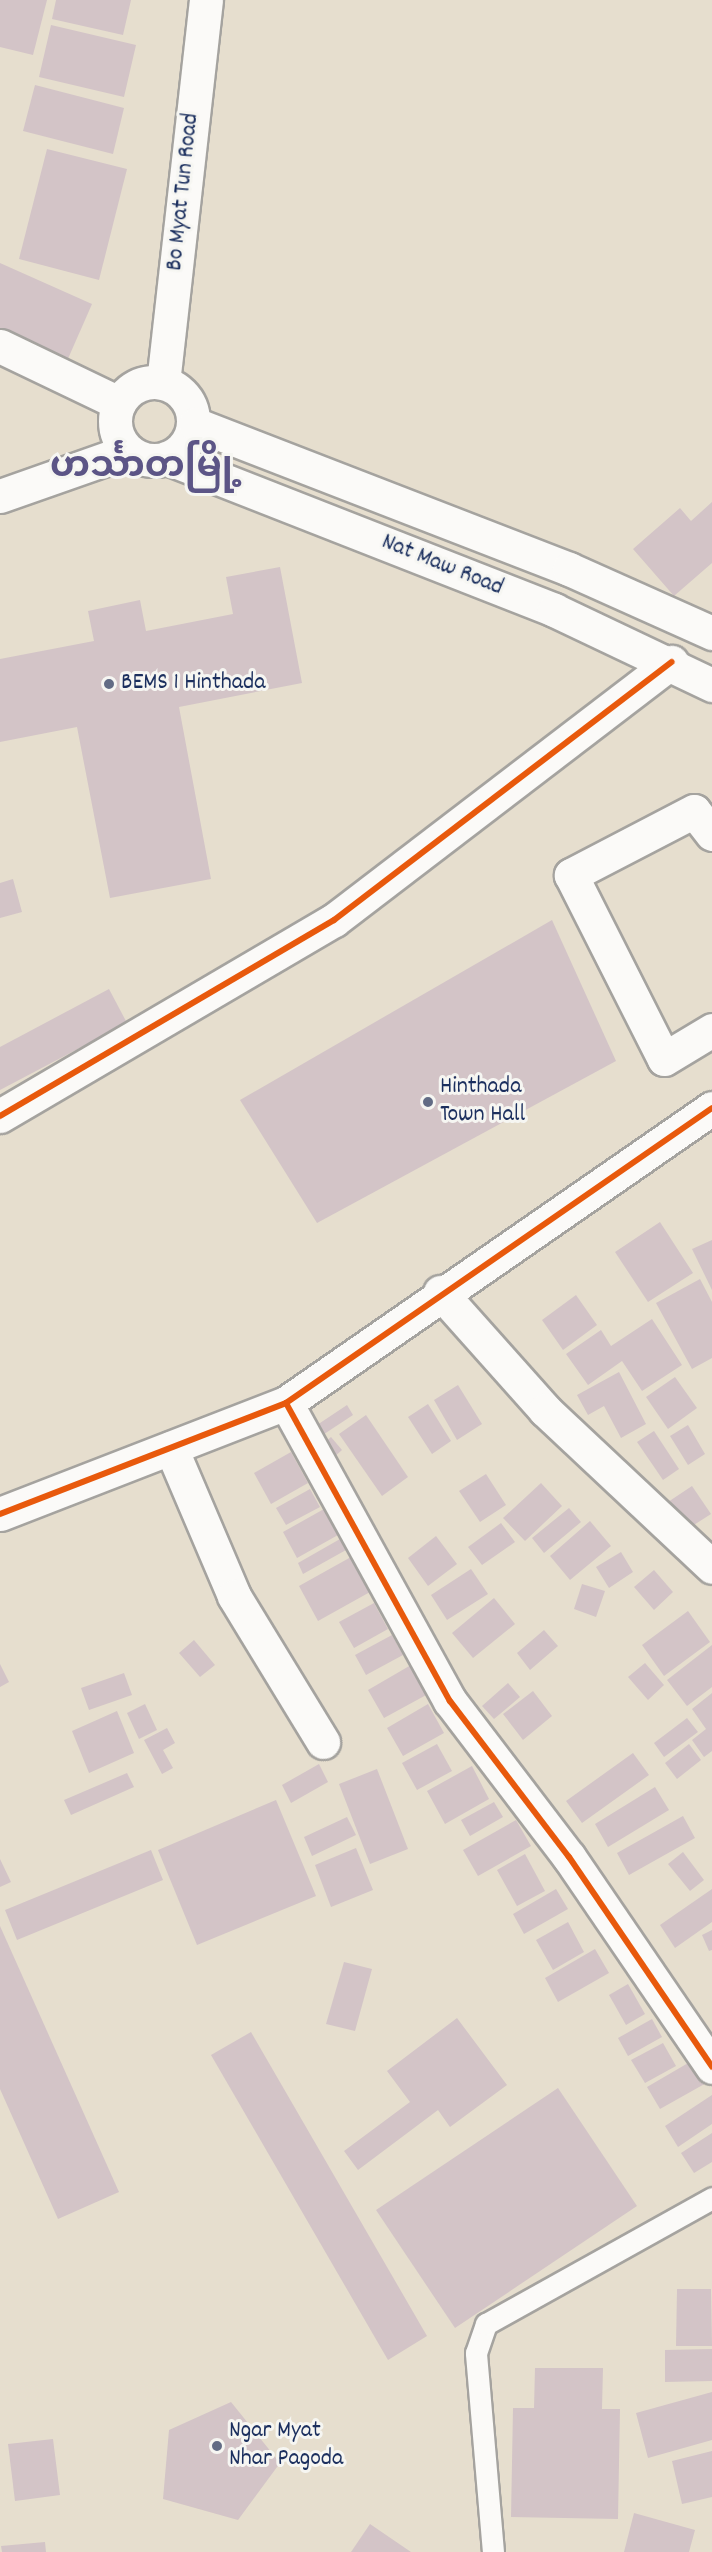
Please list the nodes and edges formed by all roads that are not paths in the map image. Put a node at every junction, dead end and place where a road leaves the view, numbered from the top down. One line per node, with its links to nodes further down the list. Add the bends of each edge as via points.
1 (206, 0): 3 (street, Bo Myat Tun Road)
2 (0, 346): 4 (street)
3 (163, 383): 4 (street, via 143,384); 5 (street, via 182,393)
4 (119, 403): 6 (street, via 115,429)
5 (195, 424): 7 (street, via 187,441); 9 (street, Nat Maw Road, via 569,569)
6 (128, 450): 7 (street, via 139,458); 8 (street)
7 (167, 458): 10 (street, Nat Maw Road)
8 (0, 496)
9 (712, 633)
10 (672, 662): 11 (street, Nat Maw Road); 15 (street, via 334,920)
11 (712, 685)
12 (712, 834): 13 (street, via 694,811 571,875 664,1059)
13 (712, 1030)
14 (712, 1108): 16 (street)
15 (0, 1116)
16 (440, 1292): 17 (street); 20 (street, via 545,1410)
17 (286, 1402): 18 (street); 22 (street, via 450,1701 569,1857)
18 (171, 1448): 19 (street); 21 (street, via 234,1596)
19 (0, 1514)
20 (712, 1567)
21 (323, 1742)
22 (712, 2067)
23 (712, 2198): 24 (lane, via 486,2324 476,2353)
24 (493, 2552)

